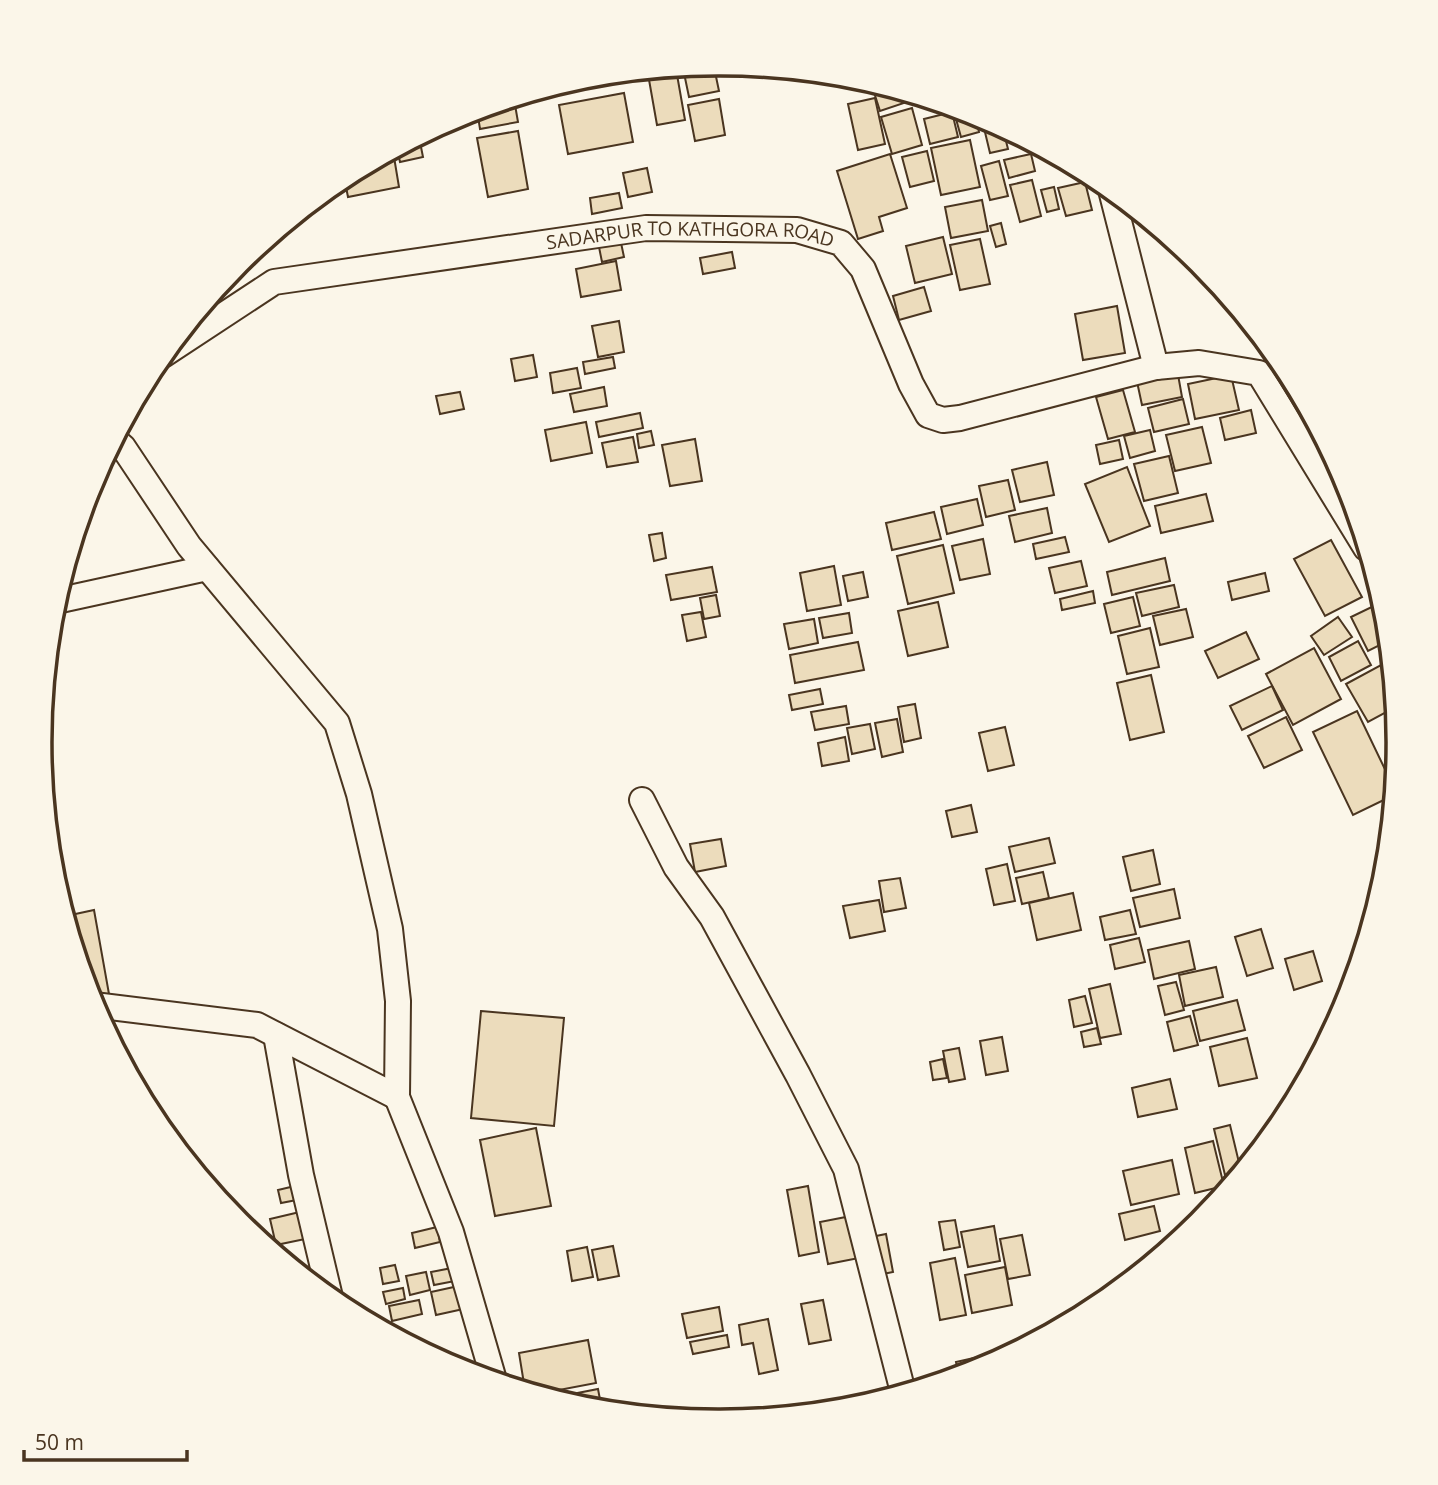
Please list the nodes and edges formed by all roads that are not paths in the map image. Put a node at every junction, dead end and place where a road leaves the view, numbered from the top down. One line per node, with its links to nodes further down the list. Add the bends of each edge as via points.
1 (1115, 207): 3 (street)
2 (190, 337): 3 (street, SADARPUR TO KATHGORA ROAD, via 274,282 646,228 797,230 841,243 863,269 928,415 943,420 960,418)
3 (1156, 367): 5 (street, SADARPUR TO KATHGORA ROAD, via 1199,363 1259,373)
4 (122, 446): 6 (street)
5 (1344, 513)
6 (207, 568): 7 (street); 11 (street, via 337,723 359,794 390,929 398,1001)
7 (68, 598)
8 (642, 800): 14 (street, via 676,867 712,917 846,1169)
9 (107, 1007): 10 (street, via 257,1025)
10 (276, 1035): 11 (street); 12 (street)
11 (397, 1097): 13 (street, via 451,1232)
12 (326, 1281)
13 (491, 1368)
14 (901, 1383)

